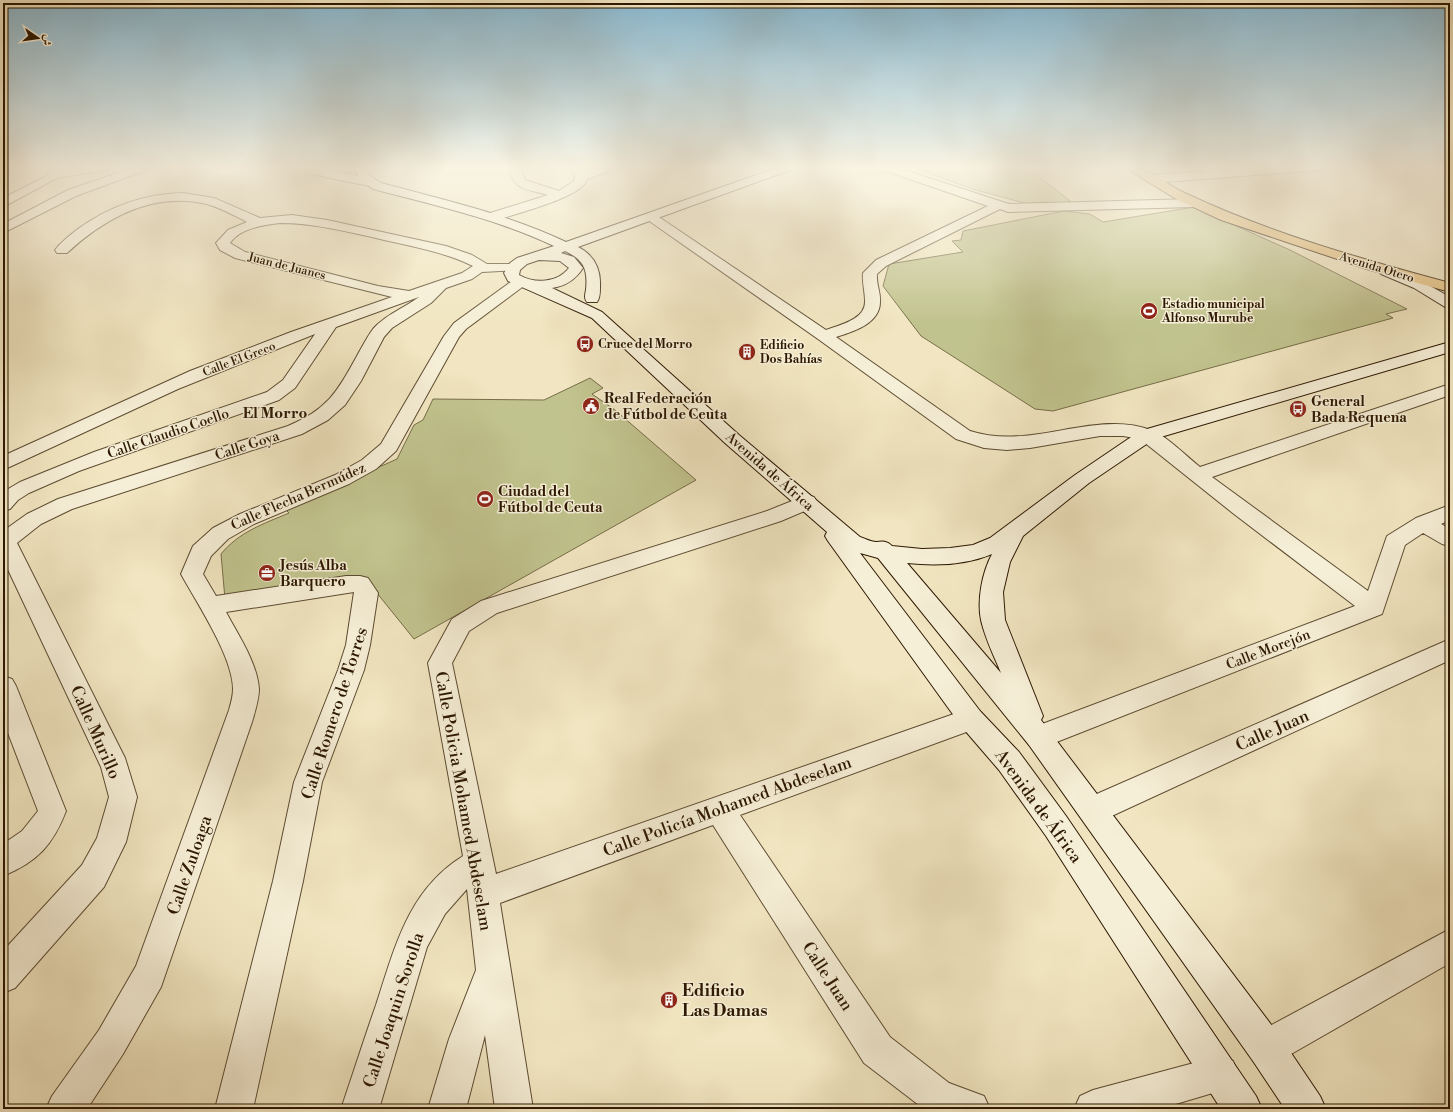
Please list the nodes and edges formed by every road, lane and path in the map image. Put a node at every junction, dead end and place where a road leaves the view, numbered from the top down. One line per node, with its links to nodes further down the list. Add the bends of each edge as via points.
1 (22, 219): 10 (street)
2 (104, 219): 13 (street, via 74,238)
3 (253, 219): 9 (street)
4 (497, 219): 11 (street)
5 (648, 219): 12 (street, Calle Flecha Bermúdez)
6 (652, 219): 26 (street)
7 (972, 219): 26 (street, via 881,263 870,274 868,285 873,302 870,313 859,322)
8 (1233, 219): 16 (main road, Avenida Otero)
9 (260, 222): 17 (street, Juan de Juanes, via 281,219 316,221 433,247 472,260 480,264); 22 (street, Juan de Juanes, via 233,232 225,238 224,247 240,255 378,290)
10 (3, 229)
11 (547, 238): 12 (street); 15 (street, via 551,245)
12 (568, 247): 14 (street); 15 (street, Calle Flecha Bermúdez)
13 (62, 250)
14 (582, 254): 18 (street, via 582,260); 24 (street, via 588,259 595,278)
15 (539, 256): 18 (street, Avenida de África, via 565,258 573,262); 19 (street, Calle Flecha Bermúdez, via 523,260)
16 (1372, 266): 21 (main road, Avenida Otero); 23 (street, via 1417,283)
17 (479, 268): 19 (street); 20 (street, Calle El Greco, via 467,276)
18 (574, 272): 19 (street, via 554,283); 24 (street, Avenida de África)
19 (521, 278): 24 (street, Avenida de África); 40 (street, Calle Flecha Bermúdez, via 460,326 452,336 389,447 378,459 353,474 233,526 208,542 199,553 192,574)
20 (441, 285): 22 (street, Calle El Greco); 37 (street, Calle Goya, via 420,305 381,330 339,402 318,420 295,430 65,504)
21 (1450, 288)
22 (411, 295): 25 (street, Calle El Greco)
23 (1450, 304)
24 (594, 307): 33 (street, Avenida de África, via 732,439)
25 (331, 323): 30 (street, Calle El Greco, via 148,395); 32 (street, Calle Claudio Coello, via 289,384 273,396 78,464 32,484 8,497)
26 (824, 336): 29 (street, via 975,441 1016,443 1124,430)
27 (1450, 347): 29 (street)
28 (1450, 388): 31 (street)
29 (1147, 435): 31 (street); 36 (street, Avenida de África, via 1082,479)
30 (3, 464)
31 (1197, 476): 41 (street)
32 (3, 504)
33 (813, 508): 39 (street, Avenida de África, via 852,542); 44 (street, Avenida de África, via 940,674); 49 (street, Calle Policia Mohamed Abdeselam, via 774,516 489,607 460,625 440,663)
34 (1450, 512): 35 (street)
35 (1423, 523): 38 (street); 41 (street, via 1395,541)
36 (1015, 531): 39 (street, Avenida de África, via 998,543 976,552 922,557); 45 (street, via 999,562 992,592 993,620)
37 (4, 538): 52 (street, Calle Murillo, via 115,767 123,797 111,842 93,876)
38 (1450, 539)
39 (886, 553): 45 (street)
40 (210, 606): 55 (street, Calle Zuloaga, via 242,669 246,688 239,722 150,975 111,1042); 56 (street, Calle Romero de Torres, via 346,584 360,584 366,593 361,631 351,670 308,782 288,881)
41 (1374, 608): 45 (street, Calle Morejón)
42 (1450, 649): 47 (street, Calle Juan)
43 (3, 686): 48 (street, via 52,811 46,827 31,844)
44 (971, 719): 46 (street, Calle Policía Mohamed Abdeselam); 54 (street, Avenida de África, via 1009,761 1056,826)
45 (1039, 737): 47 (street)
46 (718, 809): 49 (street, Calle Policía Mohamed Abdeselam); 60 (street, Calle Juan, via 877,1050 938,1097)
47 (1093, 810): 53 (street)
48 (3, 862)
49 (481, 878): 51 (street, Calle Policia Mohamed Abdeselam); 57 (street, Calle Joaquin Sorolla, via 452,881 435,901 421,924 411,947)
50 (1450, 945): 53 (street)
51 (493, 970): 58 (street, via 473,1017 456,1069); 59 (street, Calle Policia Mohamed Abdeselam)
52 (3, 976)
53 (1266, 1048): 63 (street)
54 (1220, 1074): 61 (street); 62 (street, Avenida de África)
55 (65, 1109)
56 (234, 1109)
57 (360, 1109)
58 (447, 1109)
59 (514, 1109)
60 (971, 1109)
61 (1093, 1109)
62 (1243, 1109)
63 (1307, 1109)

